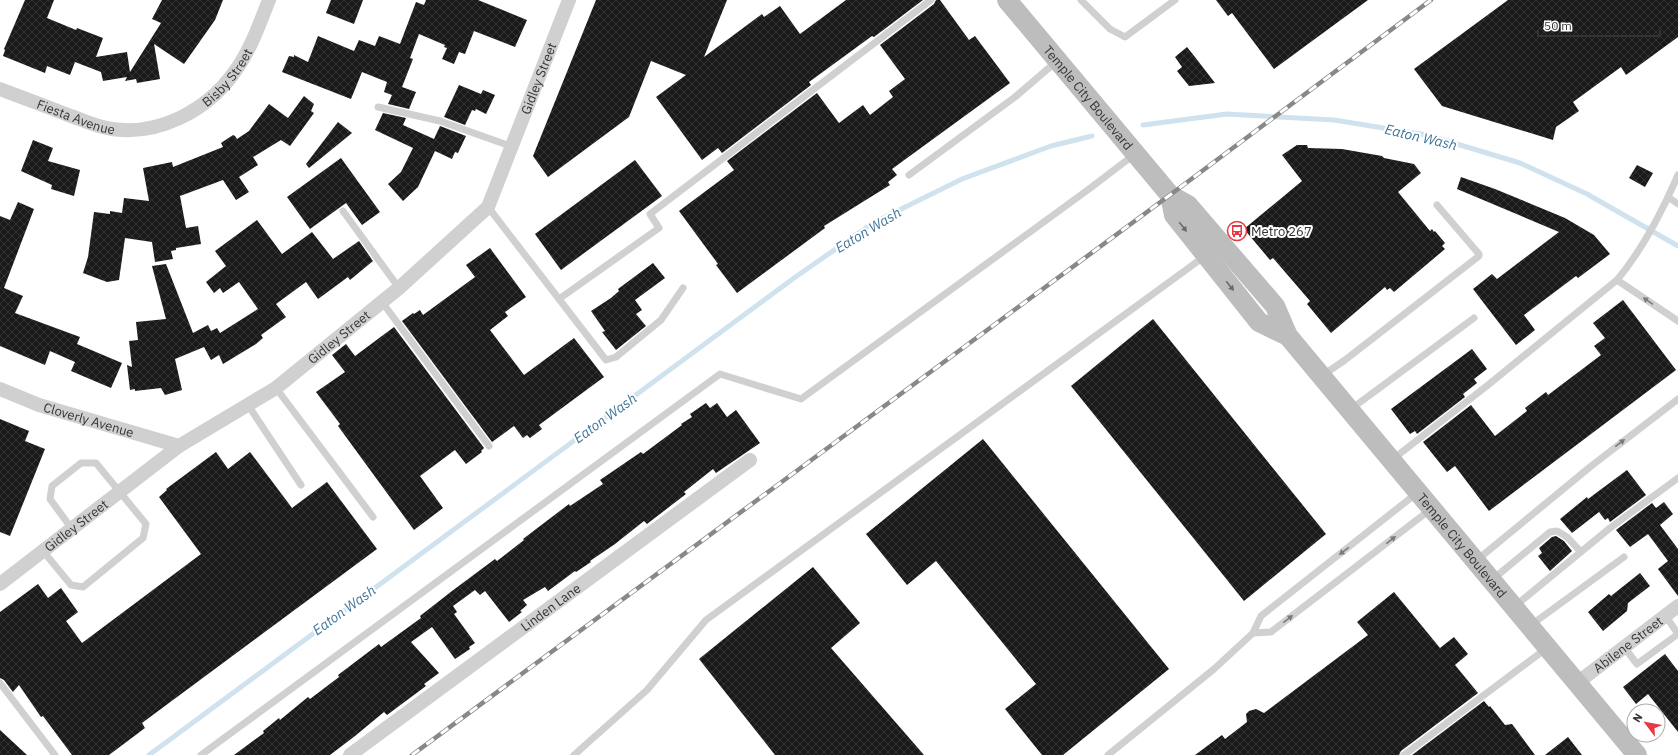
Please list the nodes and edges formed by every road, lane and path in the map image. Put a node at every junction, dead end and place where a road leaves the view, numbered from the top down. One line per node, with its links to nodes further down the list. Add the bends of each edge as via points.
1 (269, 0): 10 (street, Bisby Street, via 248,49 228,79 199,107 178,119)
2 (569, 0): 11 (street, Gidley Street)
3 (931, 0): 25 (lane, via 650,214 659,228)
4 (1007, 0): 7 (main road, Temple City Boulevard)
5 (1081, 0): 6 (lane, via 1110,29 1124,37)
6 (1175, 0)
7 (1057, 61): 12 (main road, Temple City Boulevard); 14 (lane, via 1015,97)
8 (0, 89): 10 (street, Fiesta Avenue, via 110,129 132,131)
9 (378, 107): 11 (lane, via 440,121)
10 (155, 127)
11 (510, 146): 19 (street, Gidley Street)
12 (1132, 151): 15 (main road, Temple City Boulevard); 63 (lane, via 1083,194 801,399 720,374)
13 (1678, 174): 16 (lane)
14 (909, 175)
15 (1170, 195): 21 (main road, Temple City Boulevard, one-way to 21, via 1174,216); 29 (main road, Temple City Boulevard, via 1188,205 1274,306)
16 (1667, 201): 17 (lane); 22 (lane, via 1629,265)
17 (1678, 204)
18 (1437, 205): 30 (lane, via 1479,256)
19 (488, 207): 23 (street, Gidley Street); 25 (lane)
20 (343, 211): 23 (lane)
21 (1206, 255): 29 (main road, Temple City Boulevard, one-way to 29, via 1259,322); 65 (lane, via 706,620 647,690)
22 (1617, 280): 28 (lane, one-way to 22); 39 (lane)
23 (400, 288): 26 (street, Gidley Street)
24 (683, 288): 25 (lane, via 661,320 616,357 606,360)
25 (560, 299)
26 (382, 302): 32 (street, Gidley Street); 37 (lane)
27 (1474, 318): 35 (lane)
28 (1678, 321)
29 (1288, 336): 30 (main road, Temple City Boulevard)
30 (1321, 376): 35 (main road, Temple City Boulevard)
31 (0, 388): 36 (street, Cloverly Avenue, via 39,405)
32 (276, 388): 34 (street, Gidley Street); 45 (lane)
33 (1678, 399): 50 (lane, one-way to 33, via 1590,467)
34 (248, 405): 36 (street, Gidley Street); 41 (lane)
35 (1349, 410): 39 (main road, Temple City Boulevard)
36 (179, 446): 42 (street, Gidley Street)
37 (489, 446)
38 (750, 460): 64 (street, Linden Lane)
39 (1391, 460): 43 (main road, Temple City Boulevard)
40 (1678, 478): 48 (lane)
41 (301, 485)
42 (120, 492): 46 (street, Gidley Street); 46 (lane, via 96,463 80,463 52,486 50,499); 47 (lane, via 146,524 143,538 83,587 70,585)
43 (1418, 492): 44 (main road, Temple City Boulevard); 57 (lane, one-way to 57, via 1261,616)
44 (1432, 508): 50 (main road, Temple City Boulevard); 57 (lane, one-way to 44, via 1271,632)
45 (373, 517)
46 (72, 529): 47 (street, Gidley Street)
47 (43, 551): 51 (street, Gidley Street)
48 (1581, 552): 52 (lane, via 1567,537 1557,531 1550,532); 54 (lane)
49 (1624, 557): 56 (lane)
50 (1475, 562): 52 (main road, Temple City Boulevard)
51 (1, 580)
52 (1491, 580): 54 (main road, Temple City Boulevard)
53 (1678, 606): 55 (street, Abilene Street)
54 (1513, 607): 56 (main road, Temple City Boulevard)
55 (1665, 615): 58 (street, Abilene Street); 58 (lane, via 1678,634 1637,664)
56 (1529, 627): 59 (main road, Temple City Boulevard)
57 (1253, 633): 66 (lane, via 1214,669)
58 (1624, 647): 61 (street, Abilene Street)
59 (1547, 648): 61 (main road, Temple City Boulevard); 67 (lane)
60 (0, 683): 62 (lane)
61 (1577, 683): 68 (main road, Temple City Boulevard)
62 (55, 755)
63 (201, 755)
64 (350, 755)
65 (574, 755)
66 (1108, 755)
67 (1404, 755)
68 (1637, 755)

